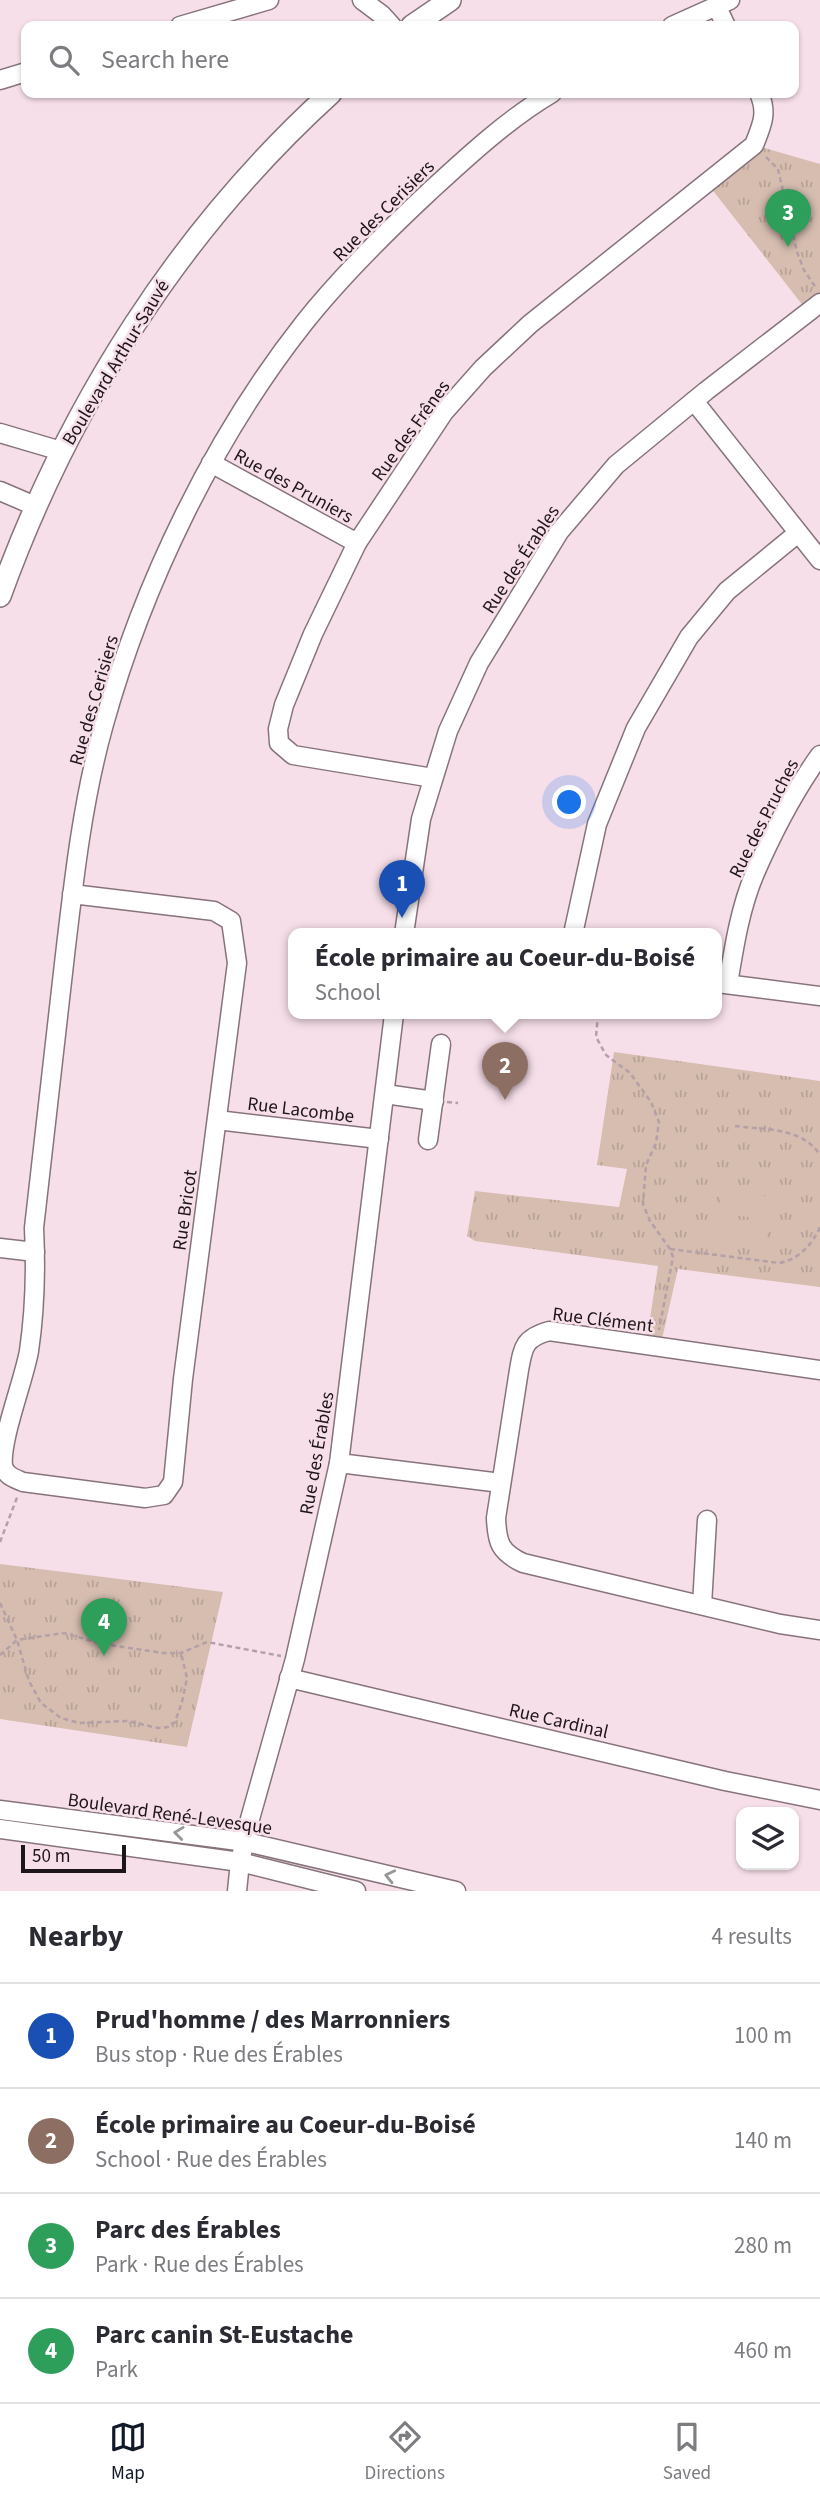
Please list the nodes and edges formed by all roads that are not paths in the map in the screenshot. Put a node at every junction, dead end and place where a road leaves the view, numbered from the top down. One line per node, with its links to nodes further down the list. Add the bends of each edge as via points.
1 (269, 0): 5 (street)
2 (362, 0): 6 (street)
3 (450, 0): 7 (main road)
4 (723, 3): 8 (street); 9 (street)
5 (197, 21)
6 (388, 21)
7 (419, 21)
8 (684, 21)
9 (725, 21)
10 (21, 74): 11 (street)
11 (0, 80)
12 (326, 98): 18 (main road, Boulevard Arthur-Sauvé, via 244,182 177,263 118,349)
13 (545, 98): 19 (street, Rue des Cerisiers, via 466,158 380,237 304,323)
14 (761, 98): 23 (street, Rue des Frênes, via 764,121 754,145 530,324 483,368 444,412)
15 (820, 303): 16 (street, Rue des Érables)
16 (694, 401): 22 (street); 28 (street, Rue des Érables, via 616,465 559,532 479,663)
17 (0, 433): 18 (street)
18 (61, 451): 21 (main road, Boulevard Arthur-Sauvé)
19 (211, 463): 23 (street, Rue des Pruniers); 30 (street, Rue des Cerisiers, via 149,589 123,664 90,784)
20 (0, 491): 21 (street)
21 (36, 506): 25 (main road, Boulevard Arthur-Sauvé)
22 (798, 533): 24 (street); 32 (street, via 727,592 690,637 636,728 597,824)
23 (357, 543): 28 (street, Rue des Frênes, via 284,705 279,743 293,755)
24 (820, 560)
25 (5, 569): 26 (main road, Boulevard Arthur-Sauvé)
26 (0, 596)
27 (820, 755): 29 (street, Rue des Pruches)
28 (432, 778): 31 (street, Rue des Érables, via 415,852)
29 (813, 779): 33 (street, Rue des Pruches, via 754,875)
30 (72, 894): 39 (street, Rue Bricot, via 214,911 231,921 237,963); 43 (street, Rue des Cerisiers)
31 (405, 928)
32 (574, 928)
33 (722, 983): 34 (street)
34 (820, 996)
35 (393, 1019): 37 (street, Rue des Érables)
36 (441, 1044): 38 (street)
37 (384, 1094): 38 (street); 40 (street, Rue des Érables)
38 (439, 1101): 41 (street)
39 (217, 1120): 40 (street, Rue Lacombe); 46 (street, Rue Bricot, via 173,1482 164,1494 145,1498 23,1482 9,1476)
40 (379, 1139): 45 (street, Rue des Érables)
41 (428, 1140)
42 (0, 1248): 43 (street)
43 (35, 1252): 46 (street, Rue des Cerisiers, via 28,1353 3,1446)
44 (820, 1370): 47 (street, Rue Clément, via 549,1331 534,1335 523,1348)
45 (339, 1463): 47 (street); 51 (street, Rue des Érables)
46 (3, 1465)
47 (501, 1483): 49 (street, Rue Clément, via 497,1535 507,1555 523,1563)
48 (707, 1520): 49 (street)
49 (702, 1605): 50 (street, Rue Clément)
50 (820, 1630)
51 (289, 1678): 52 (street, Rue Cardinal); 55 (street, Rue des Érables)
52 (820, 1800)
53 (0, 1810): 55 (street, Boulevard René-Levesque, one-way to 53)
54 (0, 1829): 56 (street, Boulevard René-Levesque)
55 (246, 1842): 56 (street, Rue des Érables); 59 (street, Boulevard René-Levesque, one-way to 55)
56 (240, 1862): 57 (street, Rue des Érables); 58 (street, Boulevard René-Levesque)
57 (237, 1891)
58 (356, 1891)
59 (456, 1891)

